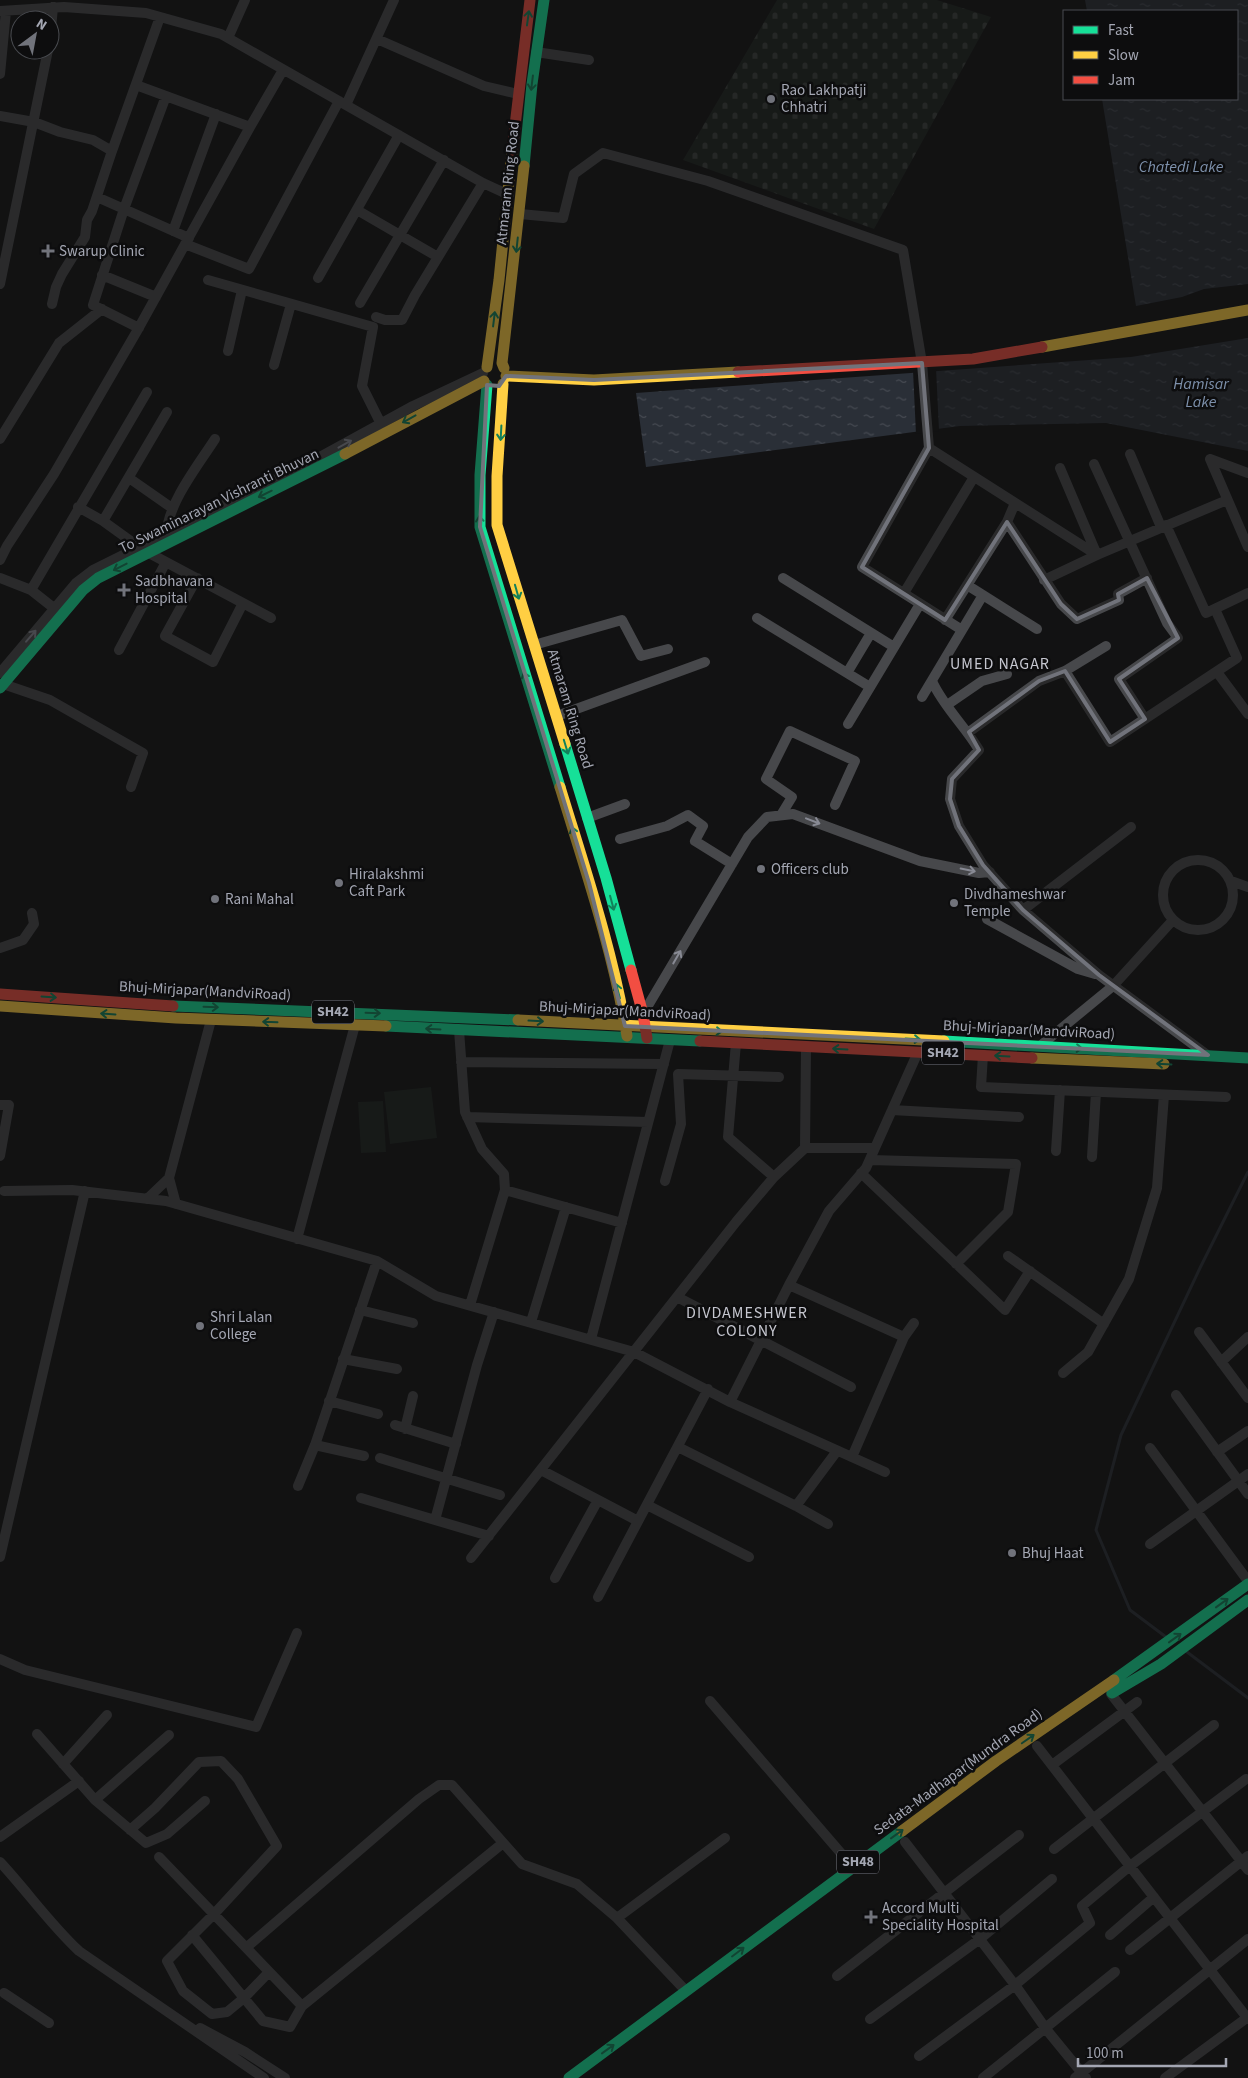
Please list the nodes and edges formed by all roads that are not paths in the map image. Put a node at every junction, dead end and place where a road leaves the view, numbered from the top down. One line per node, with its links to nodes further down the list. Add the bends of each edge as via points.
1 (244, 0): 9 (street)
2 (394, 0): 10 (street)
3 (530, 0): 17 (main road, Atmaram Ring Road, one-way to 3)
4 (544, 0): 11 (main road, Atmaram Ring Road)
5 (53, 7): 6 (street); 7 (street); 8 (street, via 146,13)
6 (53, 10)
7 (3, 11): 15 (street)
8 (160, 17): 9 (street); 16 (street)
9 (228, 38): 14 (street)
10 (377, 39): 17 (street, via 484,86); 19 (street)
11 (536, 52): 13 (street); 32 (main road, Atmaram Ring Road, one-way to 32)
12 (46, 60): 22 (street)
13 (589, 60)
14 (283, 70): 19 (street); 23 (street)
15 (0, 74)
16 (136, 85): 18 (street); 25 (street)
17 (518, 94): 28 (main road, Atmaram Ring Road)
18 (166, 96): 20 (street); 30 (street)
19 (343, 103): 24 (street); 35 (street, via 249,269)
20 (216, 114): 23 (street); 33 (street)
21 (0, 116): 22 (street)
22 (34, 122): 25 (street, via 93,140); 40 (street)
23 (250, 127): 35 (street)
24 (399, 135): 26 (street); 31 (street)
25 (112, 150): 29 (street)
26 (444, 160): 27 (street); 34 (street)
27 (483, 183): 28 (street); 36 (street)
28 (509, 195): 53 (main road, Atmaram Ring Road, one-way to 28)
29 (97, 197): 30 (street); 44 (street, via 87,220 85,237 62,274)
30 (124, 209): 33 (street); 37 (street)
31 (357, 210): 34 (street); 38 (street)
32 (520, 214): 51 (street, via 563,218 574,174 603,153 708,181 903,250); 54 (main road, Atmaram Ring Road, one-way to 54, via 502,363)
33 (173, 231): 35 (street)
34 (400, 235): 36 (street); 43 (street)
35 (187, 241): 42 (street)
36 (438, 257): 48 (street, via 402,320)
37 (102, 275): 42 (street); 46 (street, via 93,305)
38 (318, 278)
39 (208, 280): 41 (street)
40 (0, 284)
41 (242, 290): 45 (street); 50 (street)
42 (156, 297): 49 (street)
43 (360, 303)
44 (52, 304)
45 (291, 304): 52 (street); 57 (street, via 373,327 362,386)
46 (102, 309): 49 (street); 58 (street, via 59,343)
47 (1248, 310): 51 (main road, via 973,359)
48 (376, 317)
49 (139, 328): 79 (street)
50 (228, 351)
51 (922, 363): 54 (main road, via 594,380); 60 (street)
52 (274, 365)
53 (485, 376): 54 (main road, via 495,388); 54 (main road, via 497,364); 57 (street); 77 (main road, To Swaminarayan Vishranti Bhuvan, one-way to 77, via 325,466); 144 (main road, Atmaram Ring Road, one-way to 53, via 589,883 480,527)
54 (504, 376): 101 (main road, Atmaram Ring Road, one-way to 101, via 498,524)
55 (147, 392): 69 (street)
56 (167, 412): 66 (street)
57 (381, 424): 74 (street, one-way to 57)
58 (0, 439)
59 (215, 439): 70 (street)
60 (929, 448): 65 (street); 88 (street, via 862,567)
61 (1130, 454): 73 (street)
62 (1094, 464): 75 (street)
63 (1060, 468): 78 (street)
64 (1248, 474): 67 (street, via 1210,460)
65 (974, 477): 68 (street); 88 (street)
66 (129, 478): 70 (street); 71 (street)
67 (1227, 500): 73 (street); 76 (street)
68 (1015, 503): 72 (street); 78 (street)
69 (78, 507): 71 (street); 87 (street)
70 (172, 508): 74 (street)
71 (103, 521): 77 (street)
72 (1007, 522): 85 (street); 86 (street)
73 (1164, 526): 75 (street); 94 (street, via 1206,613)
74 (167, 532): 77 (street)
75 (1130, 541): 78 (street); 84 (street)
76 (1248, 547)
77 (144, 550): 80 (street); 93 (street, via 93,570 76,583); 112 (main road, To Swaminarayan Vishranti Bhuvan, one-way to 112, via 83,590)
78 (1097, 555): 85 (street)
79 (0, 560)
80 (166, 562): 82 (street); 104 (street)
81 (0, 578): 87 (street)
82 (197, 578): 91 (street); 91 (street, via 165,636 213,662)
83 (782, 578): 100 (street)
84 (1147, 578): 85 (street, via 1118,594 1119,600 1077,619 1061,604); 118 (street, via 1167,623 1178,638 1119,679)
85 (1044, 580)
86 (967, 585): 90 (street); 97 (street)
87 (31, 590): 93 (street)
88 (904, 593): 92 (street)
89 (1248, 593): 94 (street)
90 (983, 595): 98 (street); 99 (street)
91 (243, 603): 95 (street)
92 (920, 604): 97 (street); 103 (street)
93 (55, 608): 112 (street, one-way to 93)
94 (1214, 609): 108 (street, via 1237,658)
95 (271, 618)
96 (757, 618): 109 (street)
97 (945, 620): 99 (street)
98 (1037, 629)
99 (962, 630): 111 (street)
100 (871, 633): 103 (street); 109 (street)
101 (534, 646): 105 (street, via 622,620 641,656); 117 (main road, Atmaram Ring Road)
102 (1106, 646): 107 (street)
103 (894, 647): 113 (street)
104 (120, 650)
105 (668, 650)
106 (705, 662): 117 (street)
107 (1066, 671): 118 (street, via 1110,742); 120 (street, via 1039,681)
108 (1217, 672): 116 (street); 118 (street)
109 (847, 673): 113 (street)
110 (1007, 674): 115 (street, via 982,681)
111 (932, 680): 114 (street); 115 (street)
112 (1, 682): 121 (street, via 50,700 143,754)
113 (870, 687): 119 (street)
114 (922, 697)
115 (947, 705): 120 (street)
116 (1248, 714)
117 (557, 716): 125 (main road, Atmaram Ring Road, one-way to 125)
118 (1145, 719)
119 (848, 724)
120 (969, 732): 129 (street, via 979,750 952,779 950,799 959,826)
121 (131, 787)
122 (625, 804): 125 (street)
123 (835, 805): 124 (street, via 855,761 790,731 766,779 792,797)
124 (781, 815): 128 (street, via 767,817 748,837); 129 (street, one-way to 129, via 793,814 920,862 979,873)
125 (587, 818): 141 (main road, Atmaram Ring Road, one-way to 141)
126 (1131, 827): 132 (street)
127 (620, 839): 128 (street, via 667,826 688,815 703,826 695,841)
128 (732, 864): 141 (street, one-way to 128)
129 (990, 872): 132 (street)
130 (1231, 881): 131 (street); 135 (street, via 1234,895 1231,909 1217,926 1194,930); 135 (street, via 1211,862 1190,861 1178,866 1168,876 1163,890 1165,906)
131 (1248, 887)
132 (1023, 910): 137 (street)
133 (32, 913): 136 (street, via 34,924 23,940)
134 (987, 919): 137 (street, via 1078,970)
135 (1173, 920): 138 (street)
136 (0, 948)
137 (1099, 975): 138 (street)
138 (1114, 986): 151 (street); 155 (street)
139 (0, 994): 144 (main road, Bhuj-Mirjapar(MandviRoad) / SH42, one-way to 144, via 177,1006)
140 (0, 1006): 142 (main road, Bhuj-Mirjapar(MandviRoad) / SH42, one-way to 140)
141 (643, 1014): 145 (main road, Atmaram Ring Road)
142 (211, 1020): 143 (main road, Bhuj-Mirjapar(MandviRoad) / SH42, one-way to 142); 179 (street)
143 (355, 1025): 146 (main road, Bhuj-Mirjapar(MandviRoad) / SH42, one-way to 143); 188 (street)
144 (625, 1026): 145 (main road, Bhuj-Mirjapar(MandviRoad) / SH42); 147 (main road, Atmaram Ring Road)
145 (645, 1027): 148 (main road, Atmaram Ring Road); 151 (main road, Bhuj-Mirjapar(MandviRoad) / SH42, one-way to 151)
146 (459, 1030): 147 (main road, Bhuj-Mirjapar(MandviRoad) / SH42); 157 (street)
147 (628, 1038): 148 (main road, Bhuj-Mirjapar(MandviRoad) / SH42)
148 (647, 1039): 149 (main road, Bhuj-Mirjapar(MandviRoad) / SH42)
149 (670, 1040): 150 (main road, Bhuj-Mirjapar(MandviRoad) / SH42); 158 (street)
150 (736, 1044): 152 (main road, Bhuj-Mirjapar(MandviRoad) / SH42); 160 (street)
151 (1040, 1046): 155 (main road, Bhuj-Mirjapar(MandviRoad) / SH42, one-way to 155)
152 (806, 1047): 153 (main road, Bhuj-Mirjapar(MandviRoad) / SH42, one-way to 152); 171 (street)
153 (918, 1052): 154 (main road, Bhuj-Mirjapar(MandviRoad) / SH42); 167 (street)
154 (983, 1055): 159 (main road, Bhuj-Mirjapar(MandviRoad) / SH42, one-way to 154); 162 (street, via 981,1087)
155 (1208, 1055): 156 (main road, Bhuj-Mirjapar(MandviRoad) / SH42)
156 (1248, 1058)
157 (461, 1062): 158 (street); 168 (street)
158 (664, 1064): 170 (street)
159 (1248, 1068)
160 (733, 1076): 161 (street); 178 (street, via 728,1137); 180 (street, via 678,1074 681,1124)
161 (779, 1078)
162 (1060, 1090): 163 (street); 173 (street)
163 (1096, 1092): 164 (street); 175 (street)
164 (1164, 1095): 165 (street); 201 (street, via 1158,1188 1129,1279)
165 (1226, 1097)
166 (0, 1105): 174 (street, via 9,1105)
167 (892, 1110): 169 (street); 172 (street)
168 (467, 1117): 170 (street); 181 (street, via 482,1149 504,1174)
169 (1019, 1117)
170 (648, 1122): 187 (street)
171 (805, 1148): 172 (street); 178 (street)
172 (875, 1148): 176 (street)
173 (1056, 1151)
174 (0, 1156)
175 (1092, 1157)
176 (870, 1160): 177 (street); 191 (street, via 1016,1164 1008,1212)
177 (861, 1173): 191 (street); 193 (street, via 829,1211)
178 (774, 1177): 194 (street)
179 (169, 1178): 184 (street); 185 (street)
180 (665, 1181)
181 (505, 1190): 186 (street); 195 (street)
182 (4, 1191): 183 (street)
183 (85, 1191): 184 (street); 248 (street)
184 (147, 1199): 185 (street)
185 (176, 1204): 188 (street)
186 (566, 1207): 187 (street); 198 (street)
187 (622, 1223): 205 (street)
188 (296, 1239): 190 (street)
189 (1008, 1256): 192 (street)
190 (377, 1261): 195 (street, via 436,1296); 196 (street)
191 (956, 1264): 192 (street, via 1005,1310)
192 (1030, 1272): 201 (street)
193 (789, 1285): 203 (street); 206 (street)
194 (677, 1297): 206 (street); 207 (street)
195 (470, 1306): 197 (street)
196 (360, 1310): 199 (street); 208 (street)
197 (494, 1312): 198 (street); 222 (street)
198 (531, 1322): 205 (street)
199 (413, 1323)
200 (914, 1323): 203 (street)
201 (1104, 1324): 211 (street, via 1088,1352)
202 (1199, 1332): 209 (street)
203 (904, 1337): 228 (street)
204 (1248, 1337): 209 (street)
205 (591, 1340): 207 (street)
206 (760, 1341): 212 (street); 218 (street)
207 (634, 1352): 213 (street); 230 (street)
208 (343, 1359): 210 (street); 217 (street)
209 (1221, 1362): 216 (street)
210 (397, 1369)
211 (1063, 1373)
212 (851, 1387)
213 (708, 1389): 218 (street); 223 (street)
214 (1176, 1395): 226 (street)
215 (413, 1396): 222 (street, via 400,1427)
216 (1248, 1398)
217 (329, 1402): 219 (street); 221 (street)
218 (730, 1402): 225 (street)
219 (378, 1414)
220 (1248, 1431): 226 (street)
221 (315, 1444): 227 (street); 235 (street)
222 (456, 1444): 233 (street)
223 (678, 1447): 240 (street); 241 (street)
224 (1150, 1448): 242 (street)
225 (837, 1451): 228 (street); 241 (street)
226 (1217, 1452): 234 (street)
227 (364, 1456)
228 (852, 1457): 231 (street)
229 (380, 1458): 233 (street)
230 (541, 1470): 239 (street); 246 (street)
231 (884, 1472)
232 (1248, 1474): 234 (street)
233 (447, 1478): 237 (street); 243 (street)
234 (1239, 1481): 236 (street); 242 (street)
235 (298, 1486)
236 (1248, 1494)
237 (500, 1495)
238 (361, 1498): 243 (street)
239 (598, 1500): 244 (street); 251 (street)
240 (647, 1505): 244 (street); 249 (street)
241 (796, 1506): 245 (street)
242 (1197, 1512): 247 (street); 252 (street)
243 (435, 1520): 246 (street)
244 (638, 1522): 253 (street)
245 (828, 1524)
246 (489, 1536): 250 (street)
247 (1150, 1544)
248 (0, 1557)
249 (749, 1557)
250 (471, 1558)
251 (555, 1578)
252 (1248, 1583): 285 (main road, Sedata-Madhapar(Mundra Road) / SH48, one-way to 252)
253 (598, 1597)
254 (1248, 1600): 257 (main road, Sedata-Madhapar(Mundra Road) / SH48, via 1160,1664)
255 (297, 1633): 256 (street, via 256,1727 25,1670)
256 (0, 1659)
257 (1111, 1694): 260 (street); 265 (main road, Sedata-Madhapar(Mundra Road) / SH48)
258 (710, 1701): 285 (street)
259 (1137, 1702): 260 (street)
260 (1124, 1711): 266 (street); 268 (street)
261 (107, 1716): 267 (street)
262 (1214, 1725): 266 (street)
263 (37, 1734): 267 (street)
264 (169, 1735): 271 (street)
265 (1037, 1746): 268 (street); 279 (main road, Sedata-Madhapar(Mundra Road) / SH48)
266 (1165, 1763): 273 (street); 274 (street)
267 (63, 1764): 270 (street)
268 (1052, 1765): 274 (street)
269 (1246, 1779): 273 (street)
270 (79, 1781): 271 (street); 277 (street)
271 (95, 1800): 275 (street)
272 (204, 1801): 275 (street, via 168,1834 146,1843)
273 (1203, 1812): 284 (street); 286 (street)
274 (1093, 1819): 281 (street); 286 (street)
275 (130, 1830): 290 (street, via 199,1762 221,1761 238,1779 277,1846)
276 (1020, 1835): 288 (street)
277 (0, 1837)
278 (725, 1838): 291 (street)
279 (905, 1842): 288 (street); 318 (main road, Sedata-Madhapar(Mundra Road) / SH48)
280 (503, 1843): 291 (street, via 522,1864 577,1884); 297 (street, via 452,1785 439,1785); 308 (street)
281 (1054, 1849)
282 (159, 1857): 290 (street)
283 (0, 1862): 306 (street, via 79,1952)
284 (1246, 1862): 292 (street)
285 (852, 1866): 304 (main road, Sedata-Madhapar(Mundra Road) / SH48, one-way to 285)
286 (1130, 1866): 289 (street); 303 (street, via 1082,1906 1090,1923)
287 (1052, 1879): 295 (street)
288 (944, 1892): 295 (street); 302 (street)
289 (1154, 1897): 292 (street); 293 (street)
290 (215, 1913): 294 (street); 297 (street)
291 (618, 1918): 304 (street)
292 (1170, 1918): 298 (street); 299 (street)
293 (1110, 1934)
294 (192, 1935): 307 (street); 307 (street, via 167,1961 183,1991 212,2014 227,2012)
295 (980, 1939): 303 (street); 310 (street)
296 (1248, 1939): 299 (street)
297 (247, 1947): 300 (street)
298 (1130, 1950)
299 (1210, 1970): 309 (street); 314 (street)
300 (269, 1972): 307 (street); 308 (street)
301 (1115, 1972): 312 (street)
302 (837, 1976)
303 (1015, 1985): 312 (street); 313 (street)
304 (686, 1991): 317 (main road, Sedata-Madhapar(Mundra Road) / SH48, one-way to 304)
305 (1, 1994): 311 (street)
306 (142, 1996): 315 (street); 316 (street, via 245,2052)
307 (244, 1998): 308 (street, via 263,2021 290,2027)
308 (302, 2006)
309 (1248, 2018): 320 (street)
310 (870, 2019)
311 (49, 2023)
312 (1046, 2029): 314 (street); 319 (street)
313 (919, 2056)
314 (1081, 2076)
315 (264, 2078)
316 (285, 2078)
317 (569, 2078)
318 (588, 2078)
319 (983, 2078)
320 (1165, 2078)

